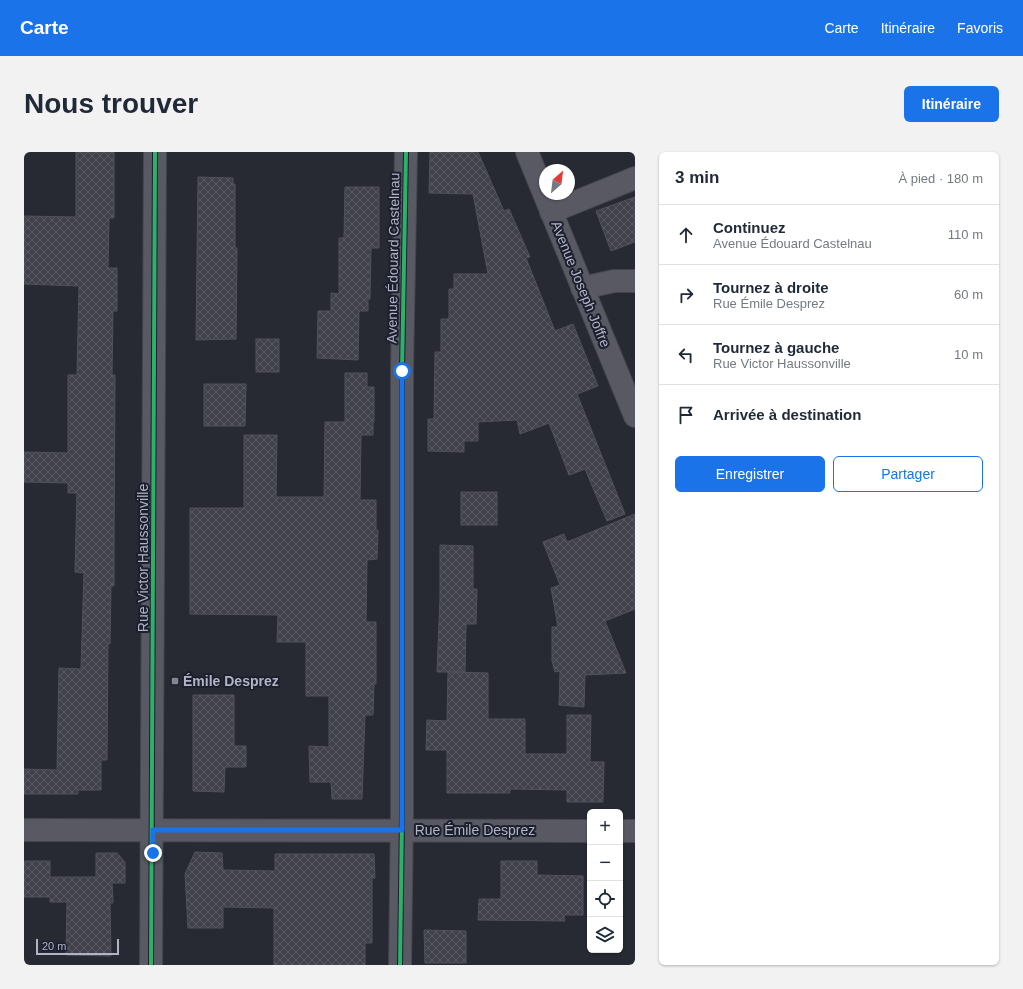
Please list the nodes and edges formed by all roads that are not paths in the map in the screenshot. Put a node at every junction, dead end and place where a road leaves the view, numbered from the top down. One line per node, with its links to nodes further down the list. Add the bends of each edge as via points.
1 (155, 152): 10 (street, Rue Victor Haussonville)
2 (406, 152): 11 (street, Avenue Édouard Castelnau, via 402,371)
3 (527, 152): 5 (street, Avenue Joseph Joffre)
4 (635, 178): 5 (street)
5 (551, 212): 7 (street, Avenue Joseph Joffre)
6 (635, 281): 7 (street, via 614,281)
7 (582, 288): 8 (street, Avenue Joseph Joffre)
8 (635, 416)
9 (24, 830): 10 (street, Rue Émile Desprez)
10 (153, 830): 11 (street, Rue Émile Desprez); 15 (street, Rue Victor Haussonville)
11 (402, 830): 12 (street, Rue Émile Desprez); 16 (street, Avenue Édouard Castelnau)
12 (587, 830)
13 (623, 831): 14 (street)
14 (635, 831)
15 (151, 965)
16 (400, 965)

